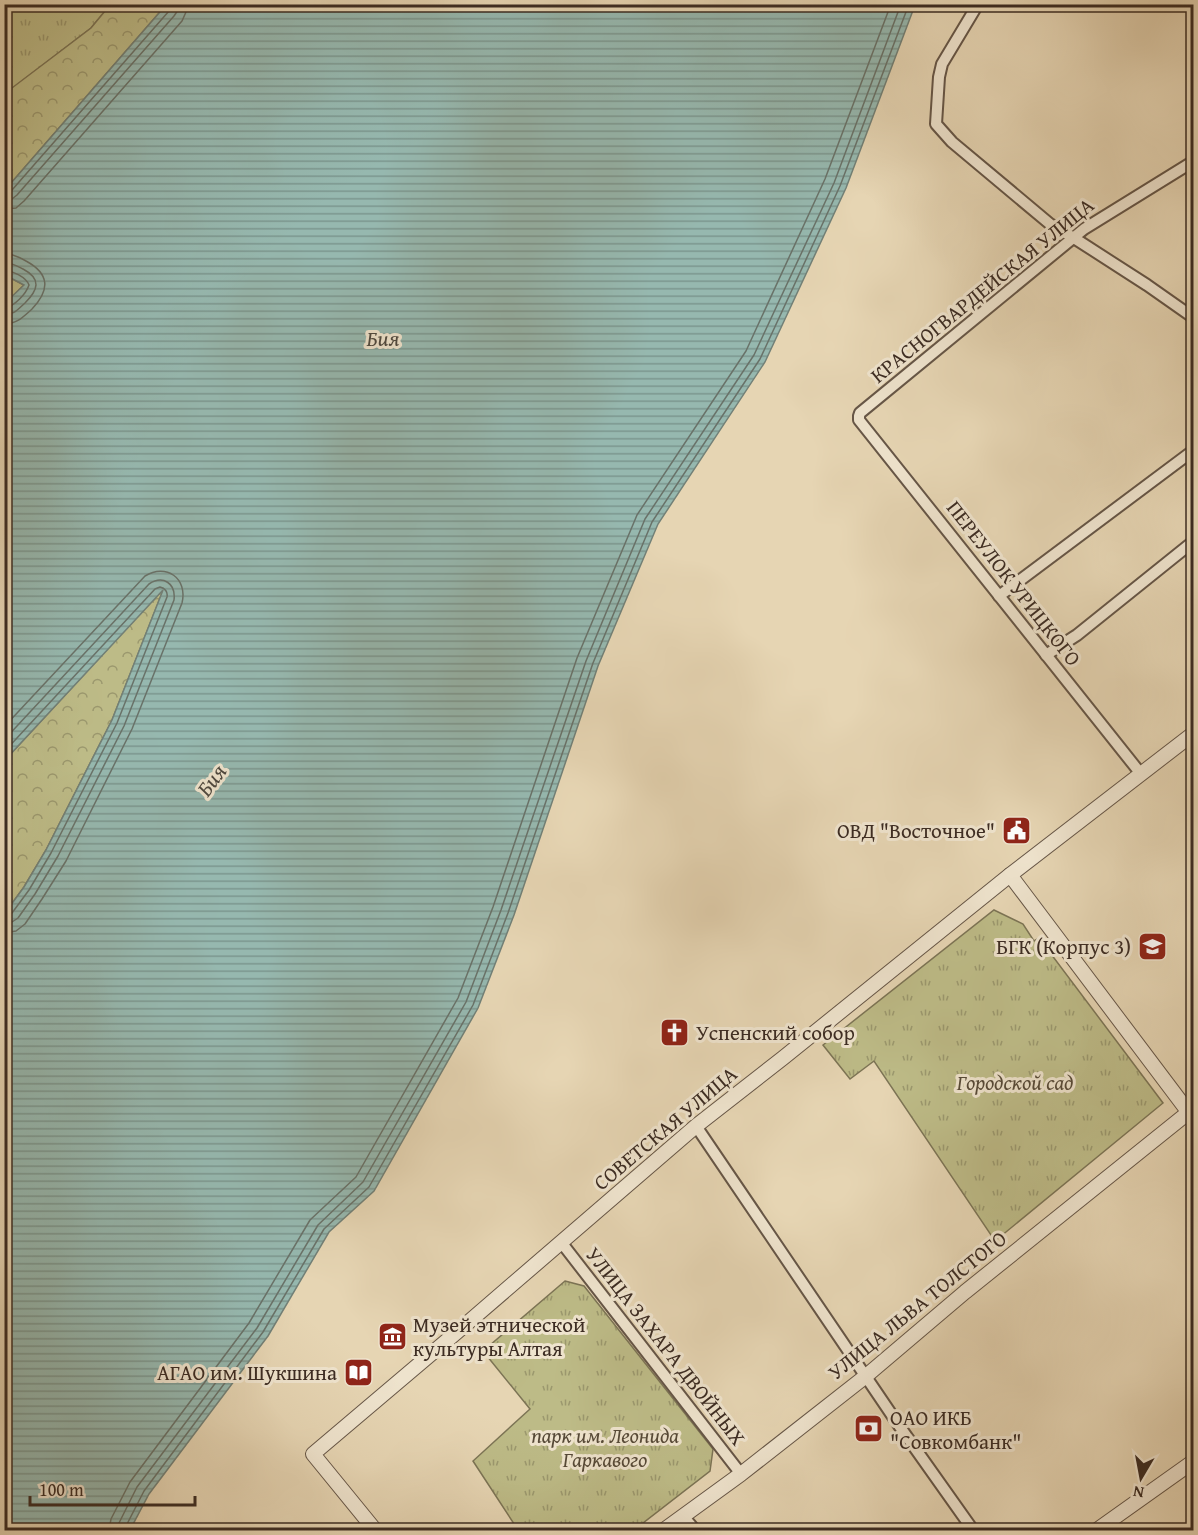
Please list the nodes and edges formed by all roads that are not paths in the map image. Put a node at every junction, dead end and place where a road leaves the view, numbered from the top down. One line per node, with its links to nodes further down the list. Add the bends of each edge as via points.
1 (978, 4): 3 (street, via 942,64 936,124 1050,224)
2 (1194, 161): 3 (street, КРАСНОГВАРДЕЙСКАЯ УЛИЦА)
3 (1074, 238): 4 (street); 5 (street, КРАСНОГВАРДЕЙСКАЯ УЛИЦА)
4 (1194, 318)
5 (859, 416): 8 (street, ПЕРЕУЛОК УРИЦКОГО)
6 (1194, 450): 8 (street)
7 (1194, 541): 9 (street, via 1077,635)
8 (999, 596): 9 (street, ПЕРЕУЛОК УРИЦКОГО)
9 (1046, 655): 11 (street, ПЕРЕУЛОК УРИЦКОГО)
10 (1194, 734): 11 (street, СОВЕТСКАЯ УЛИЦА)
11 (1141, 774): 12 (street, СОВЕТСКАЯ УЛИЦА)
12 (1010, 875): 13 (street); 14 (street, СОВЕТСКАЯ УЛИЦА)
13 (1192, 1112): 16 (street, УЛИЦА ЛЬВА ТОЛСТОГО)
14 (696, 1126): 15 (street, СОВЕТСКАЯ УЛИЦА); 16 (street)
15 (561, 1242): 18 (street, УЛИЦА ЗАХАРА ДВОЙНЫХ); 20 (street, СОВЕТСКАЯ УЛИЦА, via 313,1454)
16 (866, 1376): 18 (street, УЛИЦА ЛЬВА ТОЛСТОГО); 23 (street)
17 (1194, 1461): 24 (street)
18 (741, 1474): 19 (street, УЛИЦА ЛЬВА ТОЛСТОГО)
19 (683, 1516): 21 (street, УЛИЦА ЛЬВА ТОЛСТОГО); 22 (street)
20 (375, 1530)
21 (664, 1530)
22 (694, 1530)
23 (973, 1530)
24 (1097, 1530)

